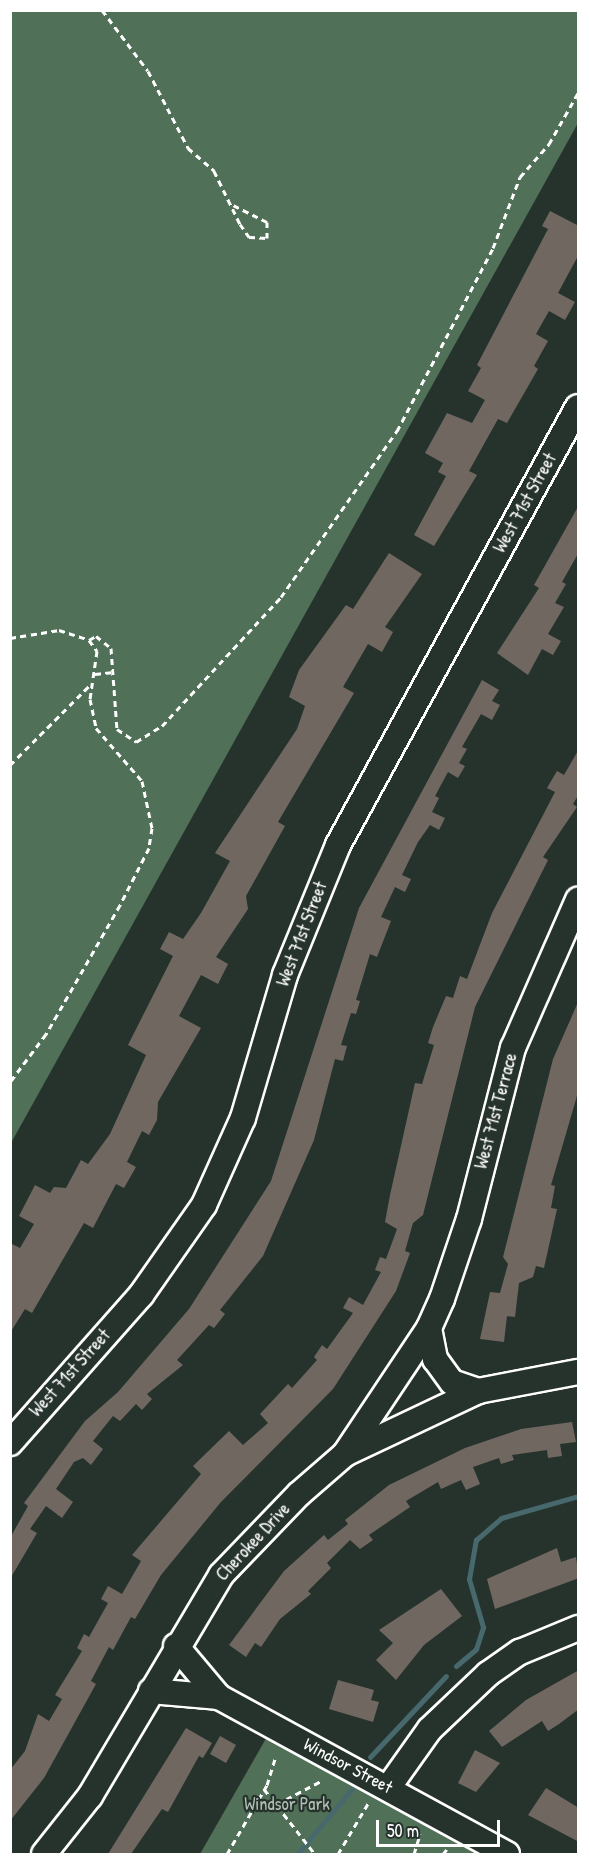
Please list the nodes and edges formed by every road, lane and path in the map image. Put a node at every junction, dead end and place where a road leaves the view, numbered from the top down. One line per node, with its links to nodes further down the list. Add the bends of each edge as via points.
1 (102, 10): 3 (path, via 137,54 188,148 214,171)
2 (579, 93): 7 (path, via 549,144 520,177 493,248 397,431 281,597 162,726 136,742 117,729)
3 (231, 204): 3 (path, via 249,237 267,238 267,222)
4 (579, 407): 16 (street, West 71st Street, via 338,845 285,975 243,1118 204,1204 141,1294)
5 (10, 638): 6 (path, via 59,630)
6 (89, 640): 7 (path, via 96,636 111,648); 8 (path, via 98,651)
7 (114, 672): 8 (path)
8 (95, 674): 9 (path)
9 (91, 684): 10 (path); 12 (path, via 90,699 101,740 142,781 151,814 149,848 46,1034)
10 (10, 765)
11 (579, 900): 13 (street, West 71st Terrace, via 513,1048 469,1219)
12 (10, 1082)
13 (429, 1328): 15 (street, via 435,1359 452,1382); 17 (street, West 71st Terrace)
14 (579, 1372): 15 (street, Cherokee Drive)
15 (478, 1391): 17 (street, Cherokee Drive)
16 (10, 1443)
17 (345, 1454): 19 (street, Cherokee Drive, via 251,1541 221,1575)
18 (579, 1628): 25 (street, via 520,1652 488,1674 430,1729)
19 (176, 1646): 20 (street, Cherokee Drive); 21 (street, Windsor Street)
20 (151, 1691): 21 (street, Windsor Street); 29 (street, Cherokee Drive, via 90,1796)
21 (219, 1697): 25 (street, Windsor Street)
22 (276, 1755): 24 (path)
23 (321, 1781): 26 (path)
24 (264, 1789): 26 (path); 30 (path)
25 (382, 1790): 32 (path); 35 (street, Windsor Street)
26 (277, 1804): 31 (path)
27 (420, 1834): 33 (path)
28 (447, 1849): 34 (path)
29 (44, 1854)
30 (227, 1854)
31 (315, 1854)
32 (338, 1854)
33 (414, 1854)
34 (443, 1854)
35 (507, 1854)

